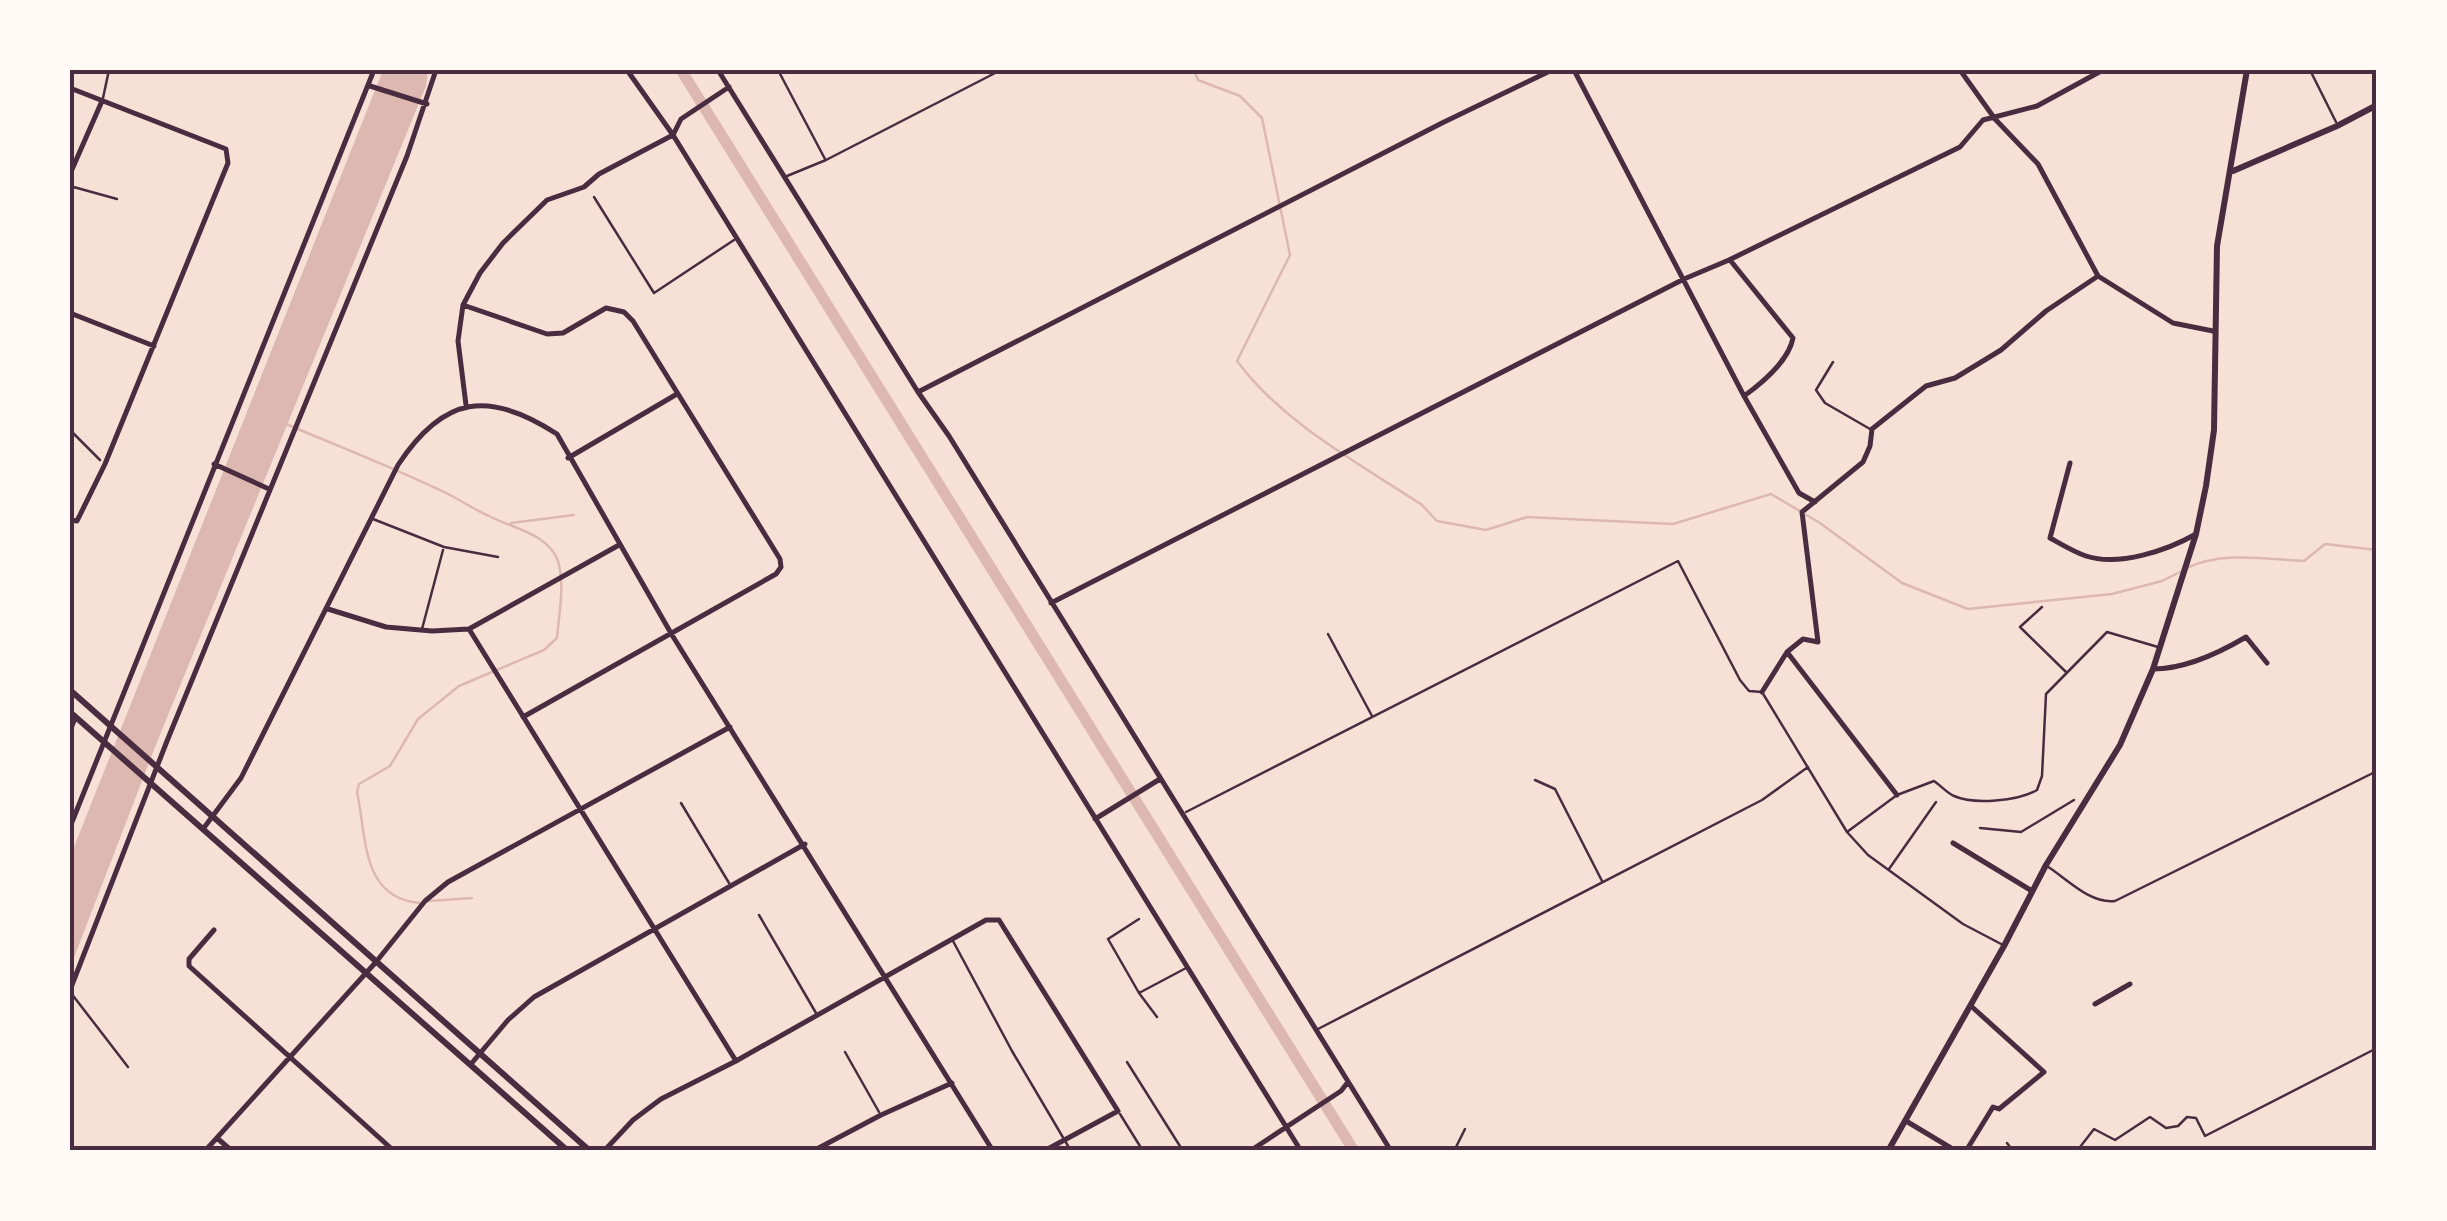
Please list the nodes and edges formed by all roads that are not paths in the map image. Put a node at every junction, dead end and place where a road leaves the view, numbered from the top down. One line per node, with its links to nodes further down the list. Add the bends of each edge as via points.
1 (109, 70): 17 (lane)
2 (374, 70): 14 (street)
3 (436, 70): 18 (street)
4 (627, 70): 22 (street)
5 (718, 70): 15 (street)
6 (778, 70): 23 (lane)
7 (1000, 70): 23 (lane)
8 (1552, 70): 39 (street)
9 (1574, 70): 33 (street)
10 (1960, 70): 20 (street)
11 (2103, 70): 20 (street, via 2037,106)
12 (2248, 70): 24 (street)
13 (2310, 70): 21 (lane)
14 (372, 86): 18 (street); 46 (street)
15 (729, 87): 22 (street, via 681,119); 26 (street)
16 (70, 88): 17 (street)
17 (102, 101): 25 (street); 37 (street, via 226,149 228,163)
18 (424, 103): 47 (street)
19 (2377, 104): 21 (street)
20 (1995, 119): 31 (street, via 1984,120 1960,147); 32 (street, via 2038,164)
21 (2338, 126): 24 (street)
22 (673, 134): 30 (street); 34 (street, via 584,187 547,200 503,242)
23 (826, 160): 26 (lane)
24 (2232, 172): 36 (street, via 2217,246)
25 (70, 174)
26 (786, 177): 39 (street)
27 (70, 186): 29 (lane)
28 (594, 197): 30 (lane, via 654,293)
29 (117, 198)
30 (736, 240): 89 (street)
31 (1730, 260): 33 (street); 41 (street, via 1792,338)
32 (2098, 276): 36 (street, via 2173,324); 43 (street, via 2002,350 1955,378 1926,386)
33 (1684, 279): 41 (street); 55 (street)
34 (463, 305): 40 (street, via 547,334 614,308 633,321); 42 (street, via 458,341)
35 (70, 313): 37 (street)
36 (2213, 332): 51 (street, via 2214,430)
37 (154, 346): 50 (street, via 77,520)
38 (1833, 362): 43 (lane, via 1816,390 1825,403)
39 (918, 392): 55 (street)
40 (677, 394): 44 (street); 61 (street, via 778,551 781,567)
41 (1744, 396): 48 (street, via 1800,493)
42 (466, 406): 44 (street, via 526,414 556,434); 49 (street, via 435,421 412,444)
43 (1872, 430): 48 (street, via 1863,462)
44 (568, 458): 52 (street)
45 (2070, 464): 51 (street, via 2050,538 2087,557 2113,560)
46 (217, 466): 47 (street); 73 (street)
47 (266, 488): 76 (street)
48 (1816, 503): 63 (street, via 1802,512 1818,642 1802,639)
49 (372, 518): 53 (lane); 57 (street)
50 (70, 520)
51 (2196, 534): 62 (street)
52 (619, 545): 58 (street); 61 (street)
53 (444, 548): 54 (lane); 59 (lane)
54 (498, 557)
55 (1051, 604): 79 (street)
56 (2042, 607): 66 (lane, via 2020,627)
57 (328, 610): 59 (street); 88 (street, via 241,778)
58 (469, 629): 59 (street); 70 (street)
59 (421, 630)
60 (1328, 634): 71 (lane)
61 (672, 635): 70 (street); 72 (street)
62 (2160, 648): 65 (street); 66 (lane, via 2107,632)
63 (1787, 652): 68 (street); 82 (street)
64 (2266, 663): 65 (street, via 2246,637 2218,654)
65 (2153, 669): 96 (street, via 2120,745)
66 (2067, 673): 82 (lane, via 2046,694 2037,790 2023,798 1972,798 1954,796 1934,780)
67 (70, 690): 73 (street)
68 (1762, 692): 71 (lane, via 1748,692 1740,680 1678,561); 77 (lane)
69 (73, 715): 74 (lane); 75 (street)
70 (522, 718): 86 (street)
71 (1373, 718): 87 (lane)
72 (730, 727): 86 (street); 95 (street)
73 (115, 728): 75 (street); 76 (street)
74 (70, 734)
75 (104, 741): 80 (street); 90 (street)
76 (155, 764): 80 (street); 88 (street)
77 (1809, 766): 93 (lane); 98 (lane, via 1762,800)
78 (2377, 771): 96 (lane, via 2115,901 2092,898)
79 (1160, 779): 87 (street); 89 (street)
80 (148, 780): 92 (street); 112 (street)
81 (1535, 780): 98 (lane, via 1556,788)
82 (1897, 795): 93 (lane)
83 (2074, 800): 91 (lane, via 2020,832)
84 (1936, 802): 97 (lane)
85 (681, 803): 99 (lane)
86 (580, 812): 104 (street); 107 (street, via 448,882)
87 (1182, 814): 118 (street)
88 (212, 815): 92 (street); 107 (street)
89 (1095, 819): 108 (street)
90 (70, 827)
91 (1980, 828)
92 (203, 829): 109 (street)
93 (1847, 832): 97 (lane)
94 (1953, 843): 100 (street)
95 (805, 844): 99 (street); 110 (street)
96 (2046, 865): 100 (street)
97 (1889, 870): 106 (lane)
98 (1602, 883): 118 (lane)
99 (731, 887): 104 (street)
100 (2032, 891): 106 (street)
101 (759, 915): 116 (lane)
102 (1139, 919): 113 (lane, via 1108,939)
103 (214, 930): 122 (street, via 189,966)
104 (654, 930): 120 (street, via 534,997); 123 (street)
105 (954, 942): 110 (street); 129 (street, via 986,920 999,920); 135 (lane)
106 (2004, 946): 115 (street)
107 (376, 962): 109 (street); 120 (street)
108 (1190, 966): 113 (lane); 132 (street)
109 (365, 974): 122 (street); 125 (street)
110 (885, 980): 116 (street); 128 (street)
111 (2130, 984): 114 (street)
112 (70, 991): 126 (lane)
113 (1139, 993): 117 (lane)
114 (2094, 1004)
115 (1972, 1006): 131 (street); 155 (street, via 2044,1072 1993,1107)
116 (818, 1016): 123 (street)
117 (1158, 1017)
118 (1316, 1030): 127 (street)
119 (2377, 1048): 157 (lane, via 2205,1136 2196,1118 2166,1128 2150,1117 2116,1140 2094,1129)
120 (480, 1052): 125 (street); 141 (street)
121 (845, 1052): 130 (lane)
122 (289, 1059): 134 (street); 139 (street)
123 (736, 1061): 142 (street, via 661,1098)
124 (1127, 1062): 148 (lane)
125 (469, 1066): 140 (street)
126 (128, 1067)
127 (1348, 1082): 132 (street); 151 (street)
128 (952, 1083): 130 (street); 144 (street)
129 (1118, 1111): 135 (street); 147 (lane)
130 (881, 1115): 143 (street)
131 (1906, 1121): 153 (street); 154 (street)
132 (1286, 1125): 149 (street); 150 (street)
133 (1465, 1129): 152 (lane)
134 (217, 1138): 137 (street); 138 (street)
135 (1065, 1140): 145 (street); 146 (lane)
136 (2007, 1143): 156 (lane)
137 (205, 1151)
138 (232, 1151)
139 (394, 1151)
140 (568, 1151)
141 (590, 1151)
142 (604, 1151)
143 (813, 1151)
144 (993, 1151)
145 (1044, 1151)
146 (1071, 1151)
147 (1143, 1151)
148 (1184, 1151)
149 (1250, 1151)
150 (1301, 1151)
151 (1390, 1151)
152 (1454, 1151)
153 (1888, 1151)
154 (1956, 1151)
155 (1966, 1151)
156 (2012, 1151)
157 (2077, 1151)

